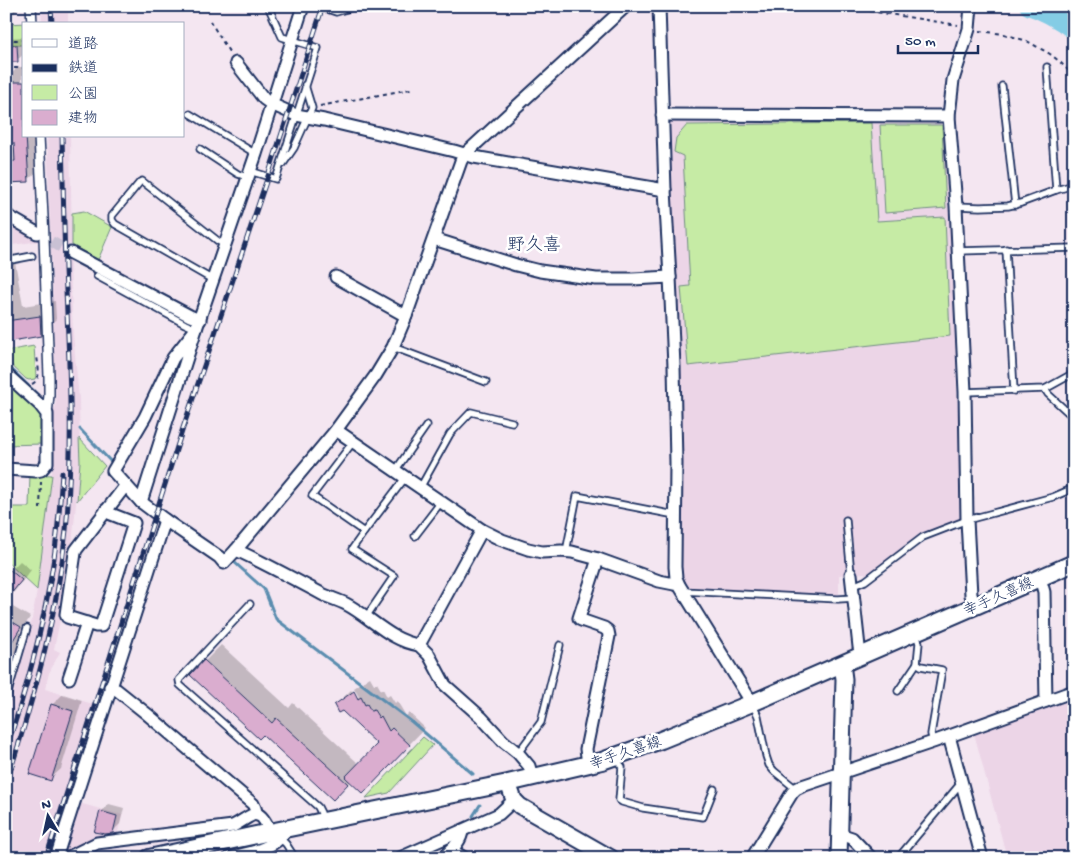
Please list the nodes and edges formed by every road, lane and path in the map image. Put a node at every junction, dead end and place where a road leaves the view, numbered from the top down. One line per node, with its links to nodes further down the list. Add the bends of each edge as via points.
1 (31, 6): 11 (street)
2 (268, 6): 16 (lane, via 282,37)
3 (303, 6): 16 (street)
4 (318, 6): 5 (lane, via 336,12)
5 (350, 6)
6 (626, 6): 34 (street)
7 (659, 6): 29 (street)
8 (838, 6): 12 (path)
9 (971, 6): 30 (street, via 970,22 953,80)
10 (210, 21): 17 (path)
11 (32, 22)
12 (958, 25)
13 (981, 32): 21 (path, via 1027,41 1050,54)
14 (6, 38): 15 (path)
15 (22, 40)
16 (292, 40): 22 (lane, via 318,48); 25 (street)
17 (236, 63): 25 (street)
18 (1047, 67): 39 (lane)
19 (6, 68): 20 (path)
20 (22, 68)
21 (1074, 76)
22 (305, 85): 26 (lane); 28 (lane)
23 (1002, 86): 40 (lane)
24 (411, 89): 26 (path)
25 (271, 104): 28 (street); 33 (street)
26 (310, 113): 28 (street); 34 (street, via 333,122); 35 (lane, via 294,148)
27 (190, 114): 33 (lane)
28 (296, 115): 35 (lane)
29 (662, 115): 30 (street); 38 (street)
30 (949, 116): 41 (street)
31 (38, 138): 67 (street, via 49,377)
32 (200, 148): 36 (lane, via 238,174)
33 (256, 154): 36 (street)
34 (465, 154): 38 (street); 44 (street)
35 (280, 168): 36 (lane, via 276,179)
36 (248, 174): 45 (street)
37 (1074, 185): 39 (lane)
38 (665, 190): 54 (street)
39 (1056, 190): 40 (lane)
40 (1015, 204): 41 (lane)
41 (956, 206): 48 (street)
42 (6, 215): 43 (street)
43 (37, 233)
44 (434, 238): 54 (street, via 540,271 596,279); 56 (street)
45 (224, 244): 55 (street); 55 (lane, via 142,181 112,216 115,224)
46 (1074, 248): 47 (lane)
47 (1006, 249): 48 (lane); 65 (lane)
48 (958, 250): 66 (street)
49 (71, 253): 57 (street, via 173,307)
50 (32, 256): 51 (lane)
51 (6, 261)
52 (97, 276): 57 (lane, via 185,324)
53 (336, 277): 56 (street)
54 (670, 277): 84 (street)
55 (213, 280): 57 (street)
56 (406, 316): 58 (street)
57 (198, 324): 77 (street, via 173,358 145,417 113,471); 80 (street)
58 (393, 347): 63 (lane); 71 (street)
59 (38, 366): 62 (path, via 36,381 32,384)
60 (6, 374): 67 (street)
61 (1074, 374): 64 (lane)
62 (26, 382)
63 (486, 382)
64 (1045, 389): 65 (lane); 68 (lane)
65 (1014, 391): 66 (lane)
66 (965, 392): 87 (street)
67 (47, 414): 74 (street, via 47,464)
68 (1074, 418)
69 (512, 422): 78 (lane, via 472,412 450,434)
70 (427, 425): 75 (lane)
71 (336, 430): 72 (street); 91 (street)
72 (353, 442): 75 (street); 89 (lane, via 312,496)
73 (6, 469): 74 (street)
74 (41, 470): 82 (path)
75 (395, 471): 76 (street)
76 (405, 478): 78 (street); 89 (lane)
77 (126, 485): 80 (street); 83 (street)
78 (420, 488): 81 (street)
79 (1074, 488): 87 (lane, via 1053,497)
80 (141, 502): 85 (street)
81 (441, 502): 88 (street); 90 (lane)
82 (40, 509)
83 (106, 510): 102 (street, via 75,553 66,614); 102 (street, via 134,523 101,626)
84 (675, 514): 92 (lane, via 577,496); 97 (street, via 674,567)
85 (165, 520): 91 (street, via 224,563); 111 (street)
86 (846, 520): 96 (lane)
87 (967, 520): 96 (lane, via 924,536 865,580); 100 (street, via 971,595)
88 (482, 530): 92 (street, via 528,549); 105 (street)
89 (364, 532): 101 (lane, via 352,549 394,576)
90 (415, 536)
91 (236, 550): 101 (street)
92 (566, 552): 93 (street)
93 (598, 559): 97 (street); 121 (street, via 579,618 604,628 609,636 586,749)
94 (1074, 563): 95 (main road, 幸手久喜線)
95 (1040, 578): 100 (main road, 幸手久喜線); 115 (street, via 1044,592)
96 (852, 580): 98 (street)
97 (681, 588): 98 (lane); 116 (street)
98 (854, 598): 107 (street)
99 (250, 604): 130 (lane, via 180,680 180,685 318,807)
100 (976, 606): 104 (main road, 幸手久喜線)
101 (366, 617): 105 (street, via 394,637)
102 (87, 623): 110 (street)
103 (27, 628): 114 (lane)
104 (916, 632): 107 (main road, 幸手久喜線); 108 (lane, via 919,641)
105 (419, 645): 119 (street, via 429,655 445,685)
106 (560, 645): 119 (lane, via 541,722)
107 (862, 656): 109 (main road, 幸手久喜線)
108 (917, 663): 112 (lane); 118 (lane, via 942,670)
109 (842, 664): 116 (main road, 幸手久喜線); 122 (street)
110 (69, 678)
111 (110, 687): 129 (street, via 147,714 253,804); 135 (street)
112 (898, 691)
113 (1074, 691): 115 (street)
114 (6, 700)
115 (1046, 701): 117 (street)
116 (752, 703): 120 (main road, 幸手久喜線); 127 (lane, via 769,765)
117 (949, 736): 118 (street); 124 (street)
118 (932, 742): 122 (street)
119 (518, 753): 123 (street, via 529,766)
120 (617, 756): 121 (main road, 幸手久喜線); 126 (lane, via 622,767 622,802 704,816)
121 (588, 764): 123 (main road, 幸手久喜線)
122 (841, 773): 127 (street); 133 (street)
123 (532, 777): 125 (main road, 幸手久喜線)
124 (962, 782): 146 (lane); 147 (street)
125 (508, 783): 128 (street); 130 (main road, 幸手久喜線)
126 (714, 789)
127 (796, 789): 143 (street)
128 (514, 800): 131 (street, via 499,814); 142 (street)
129 (257, 814): 132 (street); 136 (street, via 249,815 233,826 96,843)
130 (323, 821): 132 (main road, 幸手久喜線)
131 (462, 831): 134 (street); 140 (street)
132 (279, 833): 137 (main road, 幸手久喜線); 138 (street, via 275,842); 139 (lane)
133 (840, 834): 144 (street); 145 (street, via 852,838)
134 (447, 854): 141 (street)
135 (56, 858)
136 (67, 858)
137 (149, 858)
138 (229, 858)
139 (295, 858)
140 (400, 858)
141 (464, 858)
142 (611, 858)
143 (752, 858)
144 (839, 858)
145 (871, 858)
146 (898, 858)
147 (982, 858)

